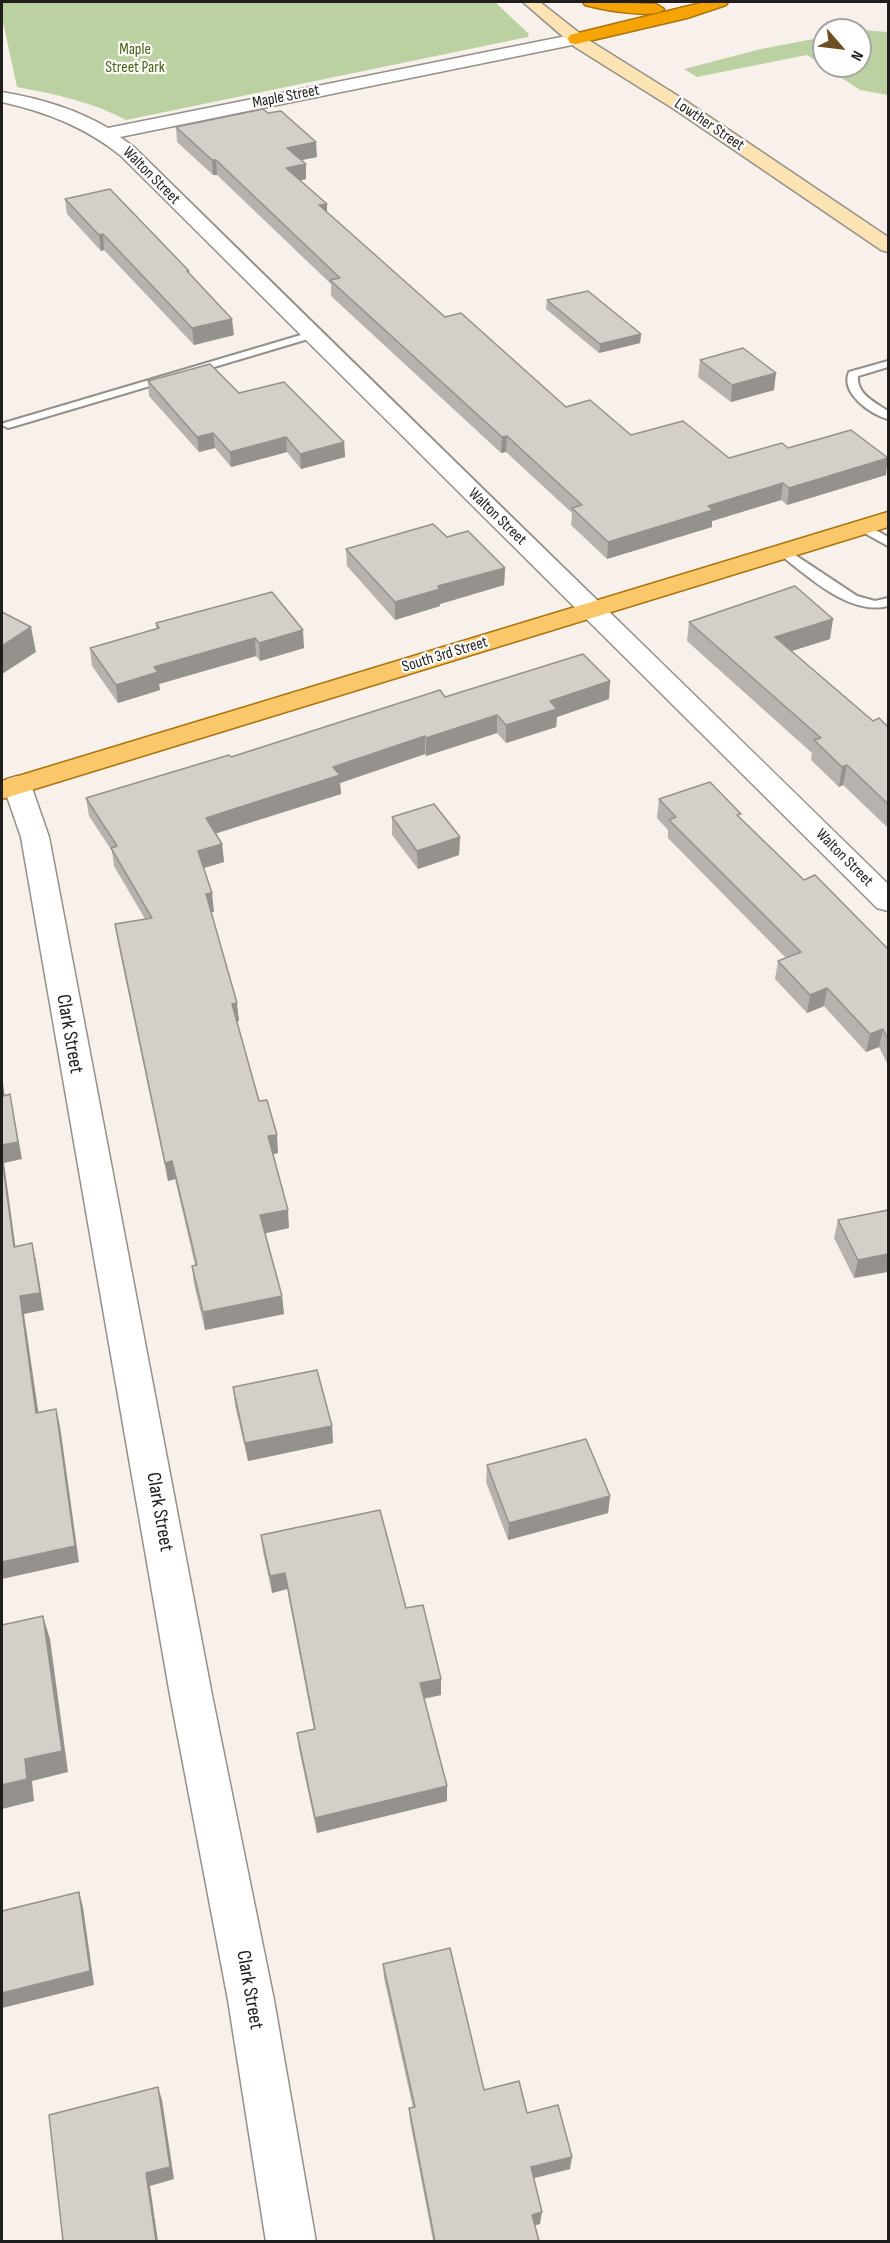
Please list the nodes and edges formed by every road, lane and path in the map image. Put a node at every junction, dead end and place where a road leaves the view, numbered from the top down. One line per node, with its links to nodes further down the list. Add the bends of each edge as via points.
1 (531, 2): 5 (main road, Lowther Street)
2 (591, 2): 3 (highway, via 676,9)
3 (715, 2)
4 (720, 2): 5 (highway)
5 (576, 39): 7 (street, Maple Street); 8 (main road, Lowther Street)
6 (2, 97): 7 (street, via 60,112)
7 (107, 134): 9 (street, Walton Street)
8 (888, 246)
9 (312, 335): 12 (lane); 18 (street, Walton Street)
10 (888, 364): 11 (lane, via 853,374 850,382 853,390)
11 (888, 416)
12 (8, 425)
13 (888, 519): 14 (main road, South 3rd Street)
14 (863, 527): 15 (lane); 16 (main road, South 3rd Street)
15 (888, 542)
16 (783, 551): 17 (lane, via 819,579 852,597 875,605); 18 (main road, South 3rd Street)
17 (888, 602)
18 (594, 610): 19 (main road, South 3rd Street); 20 (street, Walton Street)
19 (9, 787): 21 (street, Clark Street, via 34,837 251,2000)
20 (888, 901)
21 (291, 2241)

